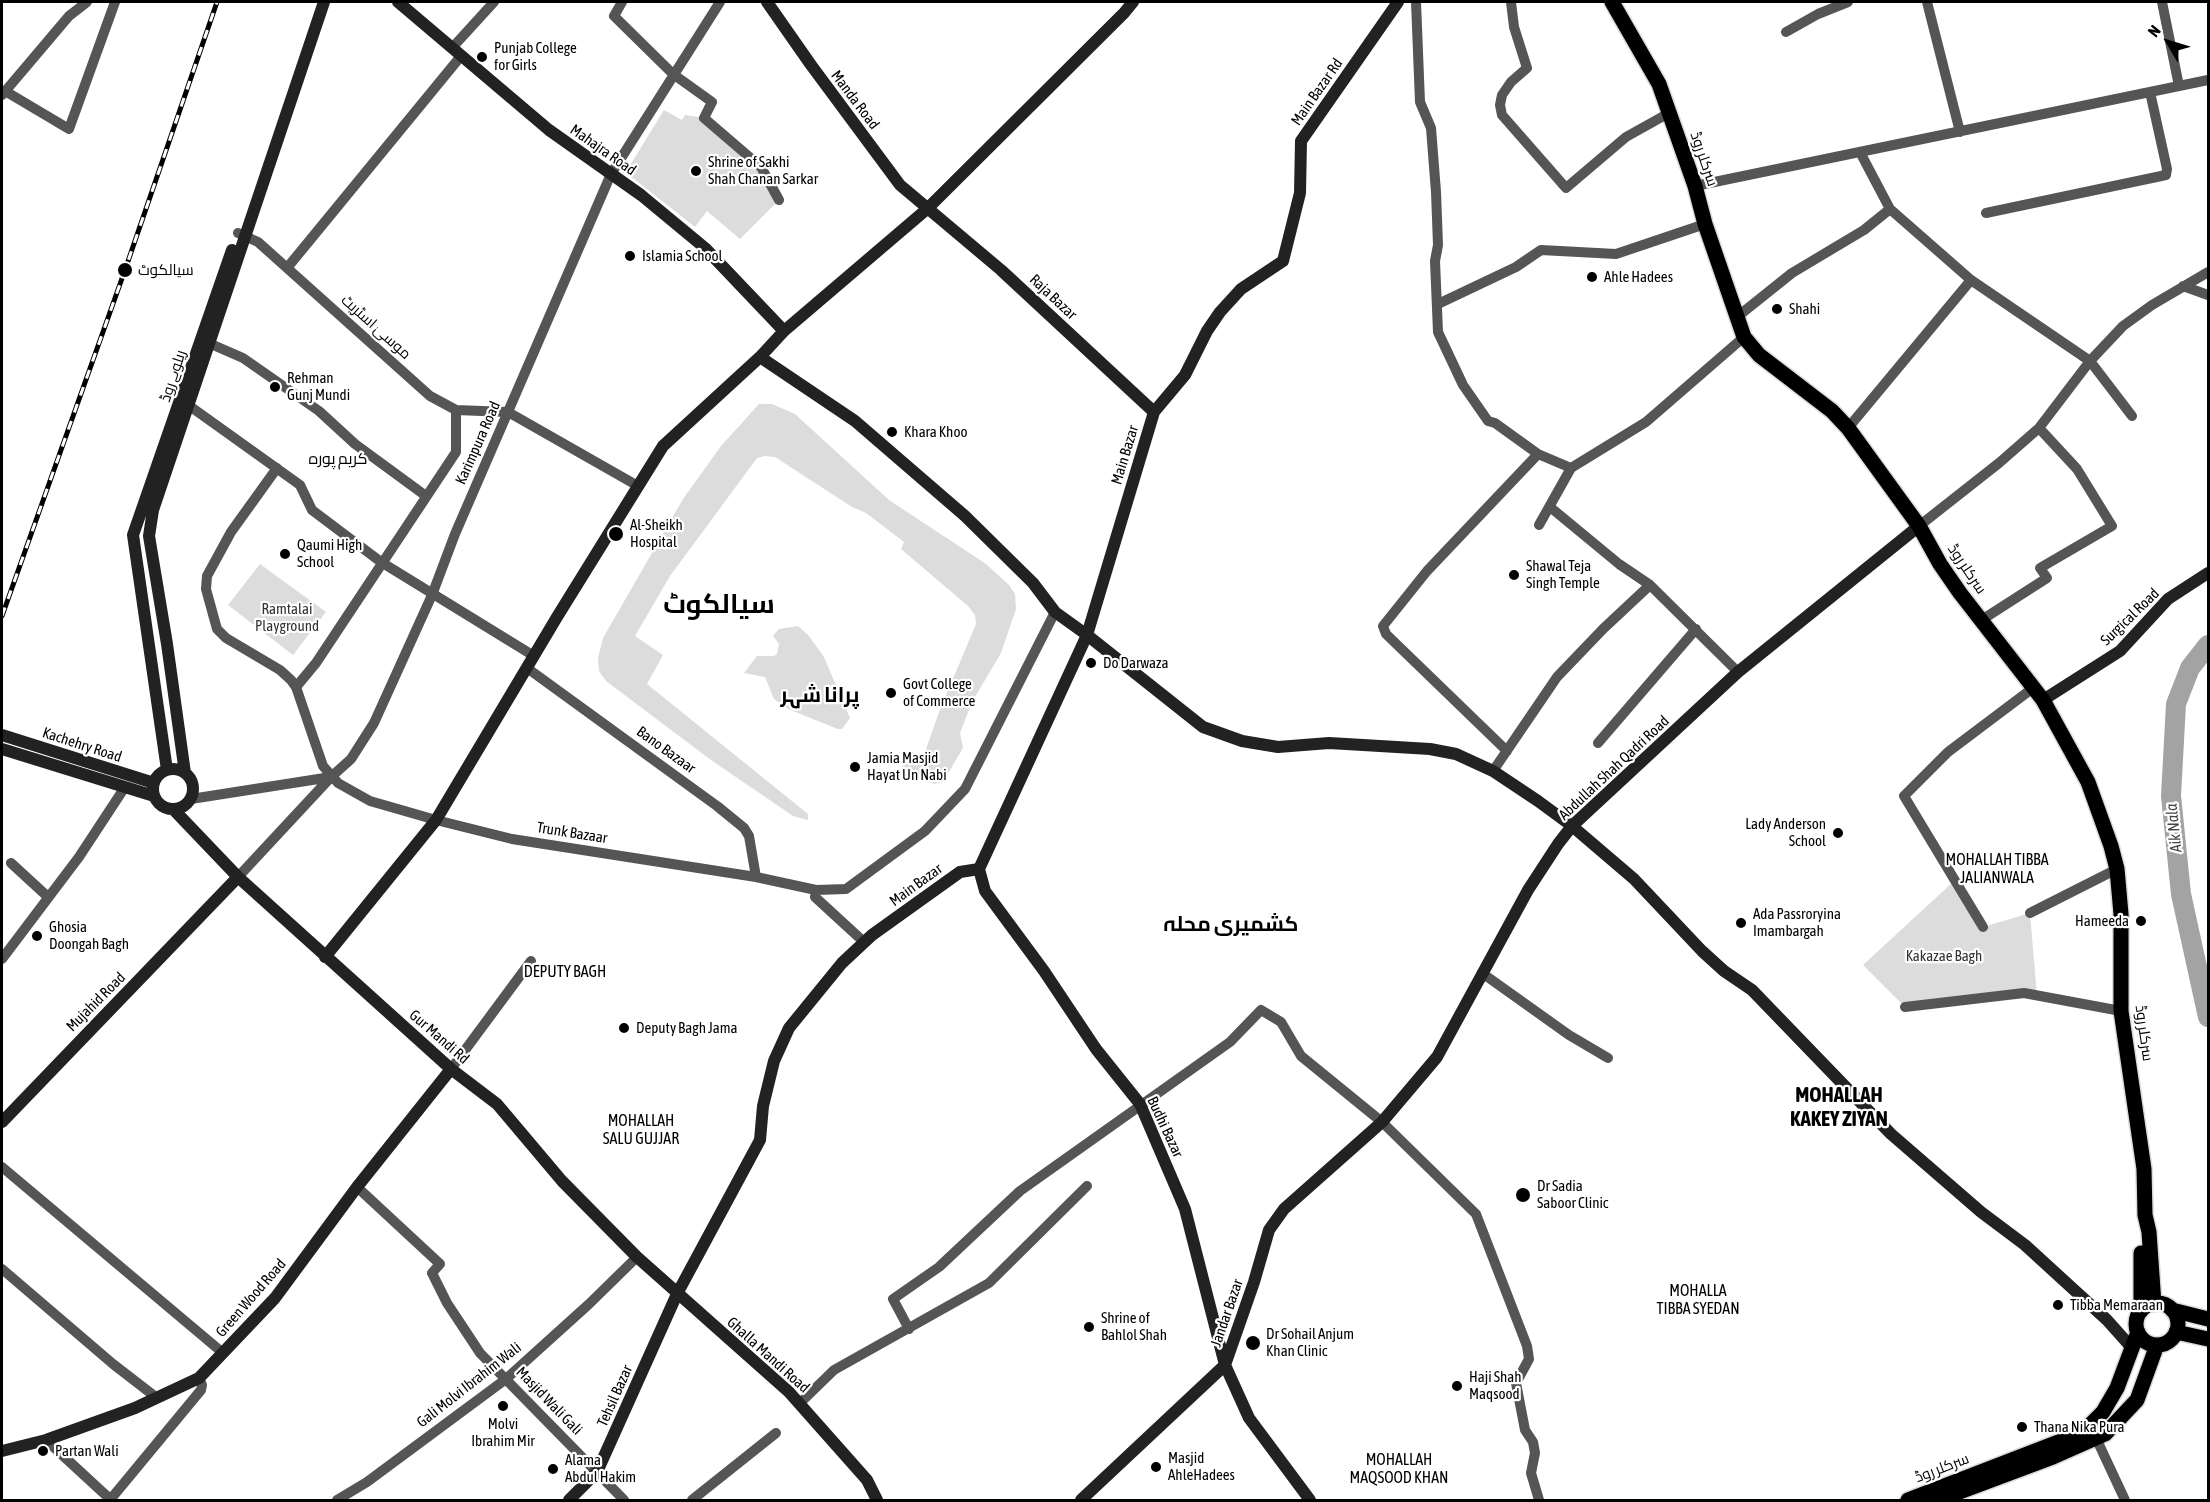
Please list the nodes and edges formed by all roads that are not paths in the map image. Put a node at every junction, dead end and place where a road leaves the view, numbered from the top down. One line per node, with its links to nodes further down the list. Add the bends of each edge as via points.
1 (87, 2): 24 (street, via 69,16)
2 (115, 2): 24 (street, via 69,129)
3 (318, 2): 35 (street, ریلوے روڈ)
4 (324, 2): 35 (street)
5 (398, 2): 19 (street, Mahajra Road)
6 (494, 2): 19 (street)
7 (621, 2): 20 (street, via 614,16)
8 (720, 2): 20 (street, Karimpura Road)
9 (767, 2): 31 (street, Manda Road, via 900,185)
10 (1133, 2): 31 (street)
11 (1398, 2): 51 (street, Main Bazar Rd, via 1301,141 1300,193 1283,261 1241,289 1220,312 1185,375)
12 (1416, 2): 41 (street, via 1420,102 1431,128 1436,192)
13 (1511, 2): 25 (street, via 1527,68 1502,95 1502,115 1566,188 1626,137)
14 (1612, 2): 25 (main road, سرکلر روڈ, via 1659,84)
15 (1848, 2): 18 (street)
16 (1927, 2): 26 (street)
17 (2162, 2): 22 (street)
18 (1786, 32)
19 (457, 52): 28 (street, Mahajra Road, via 549,130); 36 (street)
20 (673, 74): 28 (street, Karimpura Road); 30 (street, via 712,102 704,118 761,167)
21 (2208, 80): 22 (street)
22 (2178, 86): 23 (street)
23 (2150, 92): 26 (street); 33 (street, via 2166,175)
24 (3, 93)
25 (1669, 113): 29 (main road, سرکلر روڈ)
26 (1960, 132): 27 (street)
27 (1861, 153): 29 (street); 32 (street)
28 (611, 174): 43 (street, Mahajra Road, via 705,248); 50 (street, Karimpura Road)
29 (1695, 186): 34 (main road, سرکلر روڈ)
30 (779, 200)
31 (927, 209): 43 (street); 51 (street, Raja Bazar, via 1001,270)
32 (1890, 209): 38 (street); 42 (street, via 1864,230 1792,273)
33 (1986, 213)
34 (1705, 224): 41 (street, via 1616,254 1541,250 1516,267); 42 (main road, سرکلر روڈ)
35 (241, 234): 36 (street, موسیٰ اسٹریٹ, via 258,242); 45 (street, ریلوے روڈ)
36 (287, 268): 49 (street, موسیٰ اسٹریٹ, via 430,396)
37 (2208, 272): 39 (street)
38 (1971, 280): 47 (street); 53 (street)
39 (2183, 286): 40 (street); 47 (street, via 2122,327)
40 (2208, 295)
41 (1438, 304): 55 (street, via 1438,332 1463,386 1488,421)
42 (1737, 317): 44 (main road, سرکلر روڈ)
43 (784, 331): 46 (street)
44 (1744, 337): 53 (main road, سرکلر روڈ, via 1759,355); 57 (street, via 1646,422)
45 (205, 342): 48 (street, ریلوے روڈ); 59 (street, via 243,358 319,411 355,444)
46 (760, 357): 58 (street, via 663,446); 67 (street, via 855,421 965,516 1033,583)
47 (2090, 361): 52 (street); 54 (street)
48 (184, 403): 56 (street); 81 (street, ریلوے روڈ, via 133,535); 83 (street, via 148,536)
49 (456, 410): 50 (street, موسیٰ اسٹریٹ); 59 (street, via 456,452)
50 (508, 412): 58 (street); 66 (street, Karimpura Road, via 454,534)
51 (1154, 412): 70 (street, Main Bazar)
52 (2132, 416)
53 (1848, 428): 62 (main road, سرکلر روڈ)
54 (2039, 428): 62 (street); 68 (street, via 2077,469 2112,526 2040,568 2047,578)
55 (1538, 454): 57 (street); 80 (street, via 1427,571 1383,626 1386,634)
56 (277, 468): 63 (street, via 300,485 312,510); 74 (street, via 231,532 207,576 206,589 221,634 280,670)
57 (1571, 468): 60 (street)
58 (638, 486): 71 (street)
59 (426, 496): 63 (street)
60 (1550, 507): 61 (street); 65 (street)
61 (1539, 525)
62 (1919, 526): 68 (main road, سرکلر روڈ); 73 (street, Abdullah Shah Qadri Road)
63 (381, 562): 66 (street); 74 (street, via 316,663)
64 (2208, 573): 76 (street, Surgical Road, via 2168,599 2121,651)
65 (1650, 585): 69 (street); 80 (street, via 1557,677)
66 (432, 595): 71 (street); 84 (street, Karimpura Road, via 374,723 351,759)
67 (1054, 612): 70 (street); 96 (street, Trunk Bazaar, via 965,789 925,831 859,881 846,889)
68 (1980, 621): 75 (main road, سرکلر روڈ)
69 (1696, 629): 73 (street); 78 (street)
70 (1087, 635): 82 (street, via 1203,727 1242,741 1278,747 1329,743 1430,749 1456,754); 92 (street, Main Bazar)
71 (534, 656): 72 (street)
72 (527, 668): 89 (street); 95 (street, Bano Bazaar, via 744,828)
73 (1738, 672): 90 (street, Abdullah Shah Qadri Road)
74 (296, 687): 84 (street, via 323,766)
75 (2033, 688): 76 (main road, سرکلر روڈ); 99 (street, via 1948,752 1904,796)
76 (2043, 700): 93 (main road, سرکلر روڈ, via 2088,782)
77 (2, 735): 86 (street, Kachehry Road)
78 (1598, 743)
79 (2, 749): 85 (street, Kachehry Road)
80 (1507, 751): 82 (street)
81 (167, 770): 83 (street); 86 (street, via 157,777)
82 (1493, 771): 90 (street)
83 (185, 773): 87 (street, via 193,786)
84 (331, 777): 87 (street); 89 (street, Trunk Bazaar, via 370,801); 94 (street, Karimpura Road)
85 (125, 787): 86 (street, Kachehry Road); 97 (street)
86 (154, 790): 88 (street, via 162,806)
87 (191, 799): 88 (street)
88 (174, 810): 94 (street, Gur Mandi Rd)
89 (436, 820): 95 (street, Trunk Bazaar, via 512,838); 101 (street)
90 (1572, 825): 104 (street, Abdullah Shah Qadri Road, via 1541,869); 126 (street, via 1634,879 1717,964 1752,990 1891,1134 2033,1253)
91 (11, 863): 97 (street)
92 (979, 869): 100 (street, Main Bazar, via 960,872); 109 (street, Budhi Bazar, via 985,891 1096,1049)
93 (2117, 869): 98 (street); 106 (main road, سرکلر روڈ)
94 (238, 877): 101 (street, Gur Mandi Rd); 110 (street, Mujahid Road)
95 (756, 877): 96 (street, Trunk Bazaar)
96 (816, 890): 100 (street, via 815,897)
97 (48, 897): 102 (street)
98 (2030, 913)
99 (1983, 927)
100 (864, 942): 117 (street, Main Bazar, via 789,1028 774,1061 760,1140)
101 (326, 957): 108 (street, Gur Mandi Rd)
102 (2, 959)
103 (531, 961): 108 (street)
104 (1482, 973): 107 (street); 111 (street, Abdullah Shah Qadri Road, via 1437,1057)
105 (1905, 1007): 106 (street, via 2024,993)
106 (2121, 1011): 118 (main road, سرکلر روڈ, via 2144,1169 2149,1232)
107 (1608, 1058)
108 (451, 1069): 114 (street, Green Wood Road); 115 (street, Gur Mandi Rd, via 497,1104 562,1181)
109 (1140, 1104): 111 (street, via 1230,1042 1261,1010 1281,1022 1301,1056); 121 (street, via 1020,1191 939,1267 893,1299); 128 (street, Budhi Bazar, via 1185,1209)
110 (2, 1122)
111 (1382, 1122): 128 (street, Jandar Bazar, via 1284,1209 1269,1230); 148 (street, via 1476,1214 1527,1346 1529,1359 1516,1383 1525,1430 1533,1442 1532,1473)
112 (2, 1167): 127 (street)
113 (1087, 1186): 121 (street, via 989,1282)
114 (357, 1187): 127 (street, Green Wood Road, via 275,1298); 130 (street, Masjid Wali Gali, via 440,1264 432,1274 447,1303 480,1353)
115 (637, 1257): 117 (street, Gur Mandi Rd); 130 (street, Gali Molvi Ibrahim Wali)
116 (2, 1269): 131 (street)
117 (677, 1294): 133 (street, Ghalla Mandi Road); 139 (street, Tehsil Bazar)
118 (2147, 1308): 119 (main road, via 2161,1304); 122 (main road, via 2136,1322)
119 (2172, 1310): 120 (main road); 123 (main road)
120 (2203, 1317)
121 (909, 1329): 133 (street, via 834,1370)
122 (2138, 1332): 125 (main road, via 2145,1342); 126 (main road, سرکلر روڈ)
123 (2176, 1332): 124 (main road); 125 (main road, via 2169,1341)
124 (2203, 1337)
125 (2157, 1345): 134 (main road, سرکلر روڈ, via 2137,1400)
126 (2133, 1348): 132 (main road, سرکلر روڈ)
127 (223, 1353): 129 (street, Green Wood Road)
128 (1226, 1365): 146 (street, Jandar Bazar); 147 (street, Budhi Bazar, via 1249,1418)
129 (199, 1378): 131 (street, Green Wood Road); 140 (street, via 201,1390)
130 (506, 1379): 139 (street, Masjid Wali Gali); 141 (street, Gali Molvi Ibrahim Wali)
131 (157, 1398): 137 (street, Green Wood Road)
132 (2109, 1401): 134 (main road); 149 (main road, سرکلر روڈ, via 2090,1425 2074,1436)
133 (799, 1404): 145 (street, Ghalla Mandi Road, via 867,1480)
134 (2124, 1414): 136 (main road, سرکلر روڈ)
135 (776, 1433): 144 (street)
136 (2096, 1438): 150 (main road, سرکلر روڈ); 151 (street)
137 (46, 1440): 138 (street, Green Wood Road); 140 (street)
138 (2, 1451)
139 (597, 1472): 142 (street, Tehsil Bazar); 143 (street, Masjid Wali Gali)
140 (111, 1500)
141 (337, 1500)
142 (569, 1500)
143 (624, 1500)
144 (692, 1500)
145 (876, 1500)
146 (1081, 1500)
147 (1311, 1500)
148 (1539, 1500)
149 (1908, 1500)
150 (1938, 1500)
151 (2125, 1500)

